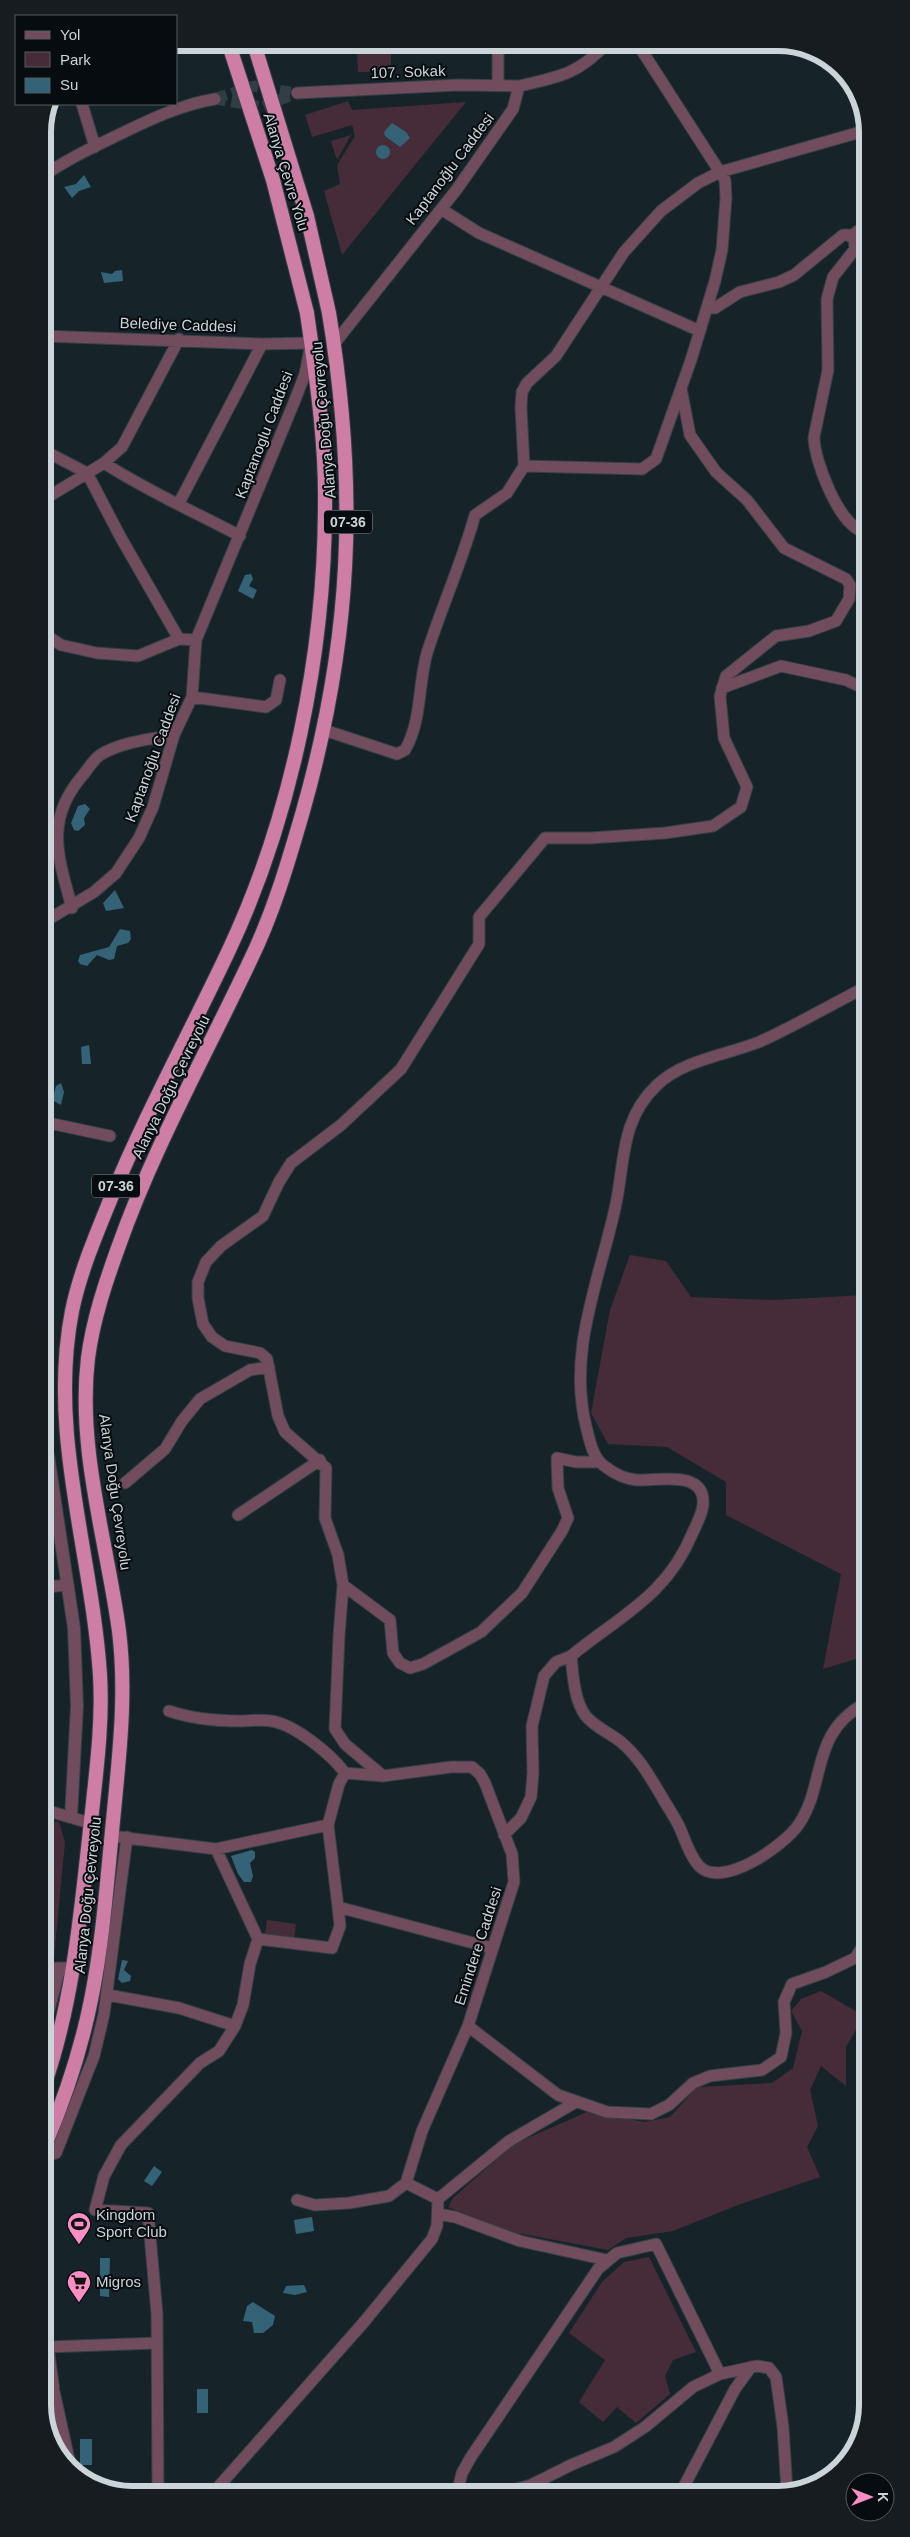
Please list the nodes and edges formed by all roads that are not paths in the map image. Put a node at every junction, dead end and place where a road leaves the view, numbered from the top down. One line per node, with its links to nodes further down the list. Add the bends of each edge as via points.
1 (231, 51): 20 (highway, Alanya Çevre Yolu / 07-36, bridge, via 278,198)
2 (256, 51): 21 (highway, Alanya Çevre Yolu / 07-36, bridge, via 307,216)
3 (498, 51): 6 (street)
4 (600, 51): 7 (street, via 592,60 564,76)
5 (642, 51): 14 (street)
6 (498, 85): 7 (street, 107. Sokak); 8 (street, 107. Sokak)
7 (520, 86): 15 (street, Kaptanoğlu Caddesi, via 513,109)
8 (297, 93)
9 (215, 99): 12 (street, via 190,103)
10 (82, 105): 12 (street)
11 (859, 131): 14 (street)
12 (95, 147): 13 (street)
13 (51, 171)
14 (720, 172): 18 (street, via 698,183 661,211 624,252); 19 (street, via 725,180 725,223)
15 (441, 209): 18 (street, via 479,233); 27 (street, Kaptanoğlu Caddesi)
16 (859, 230): 17 (street)
17 (852, 236): 19 (street, via 838,237 794,275 740,292 715,308); 35 (street, via 855,249 833,277 827,298 828,370 814,448 816,460 837,504 853,528)
18 (600, 288): 22 (street); 31 (street, via 556,356 522,392)
19 (708, 308): 22 (street)
20 (307, 313): 25 (highway, Alanya Doğu Çevreyolu / 07-36)
21 (329, 313): 27 (highway, Alanya Doğu Çevreyolu / 07-36)
22 (700, 331): 28 (street)
23 (51, 336): 24 (street, Belediye Caddesi)
24 (179, 339): 26 (street, Belediye Caddesi); 30 (street, via 122,447)
25 (311, 343): 26 (street, Belediye Caddesi); 36 (street, Kaptanoglu Caddesi, via 295,400); 67 (highway, Alanya Doğu Çevreyolu / 07-36, via 321,420 325,524 315,653 301,729 252,898 121,1174 84,1267 72,1310 65,1362 67,1443 100,1677 100,1722)
26 (262, 344): 34 (street)
27 (334, 344): 44 (highway, Alanya Doğu Çevreyolu / 07-36, via 343,420 348,509 344,602)
28 (681, 388): 31 (street, via 656,459 642,469); 42 (street, via 690,435 716,472 747,500 784,548 846,579 850,585 850,599 836,621 809,631 776,636 726,676)
29 (51, 454): 32 (street)
30 (104, 464): 32 (street); 34 (street, via 129,480)
31 (524, 466): 44 (street, via 507,493 475,515 427,654 405,750 396,754)
32 (87, 473): 33 (street); 38 (street)
33 (51, 495)
34 (179, 503): 36 (street)
35 (859, 530)
36 (240, 536): 39 (street, Kaptanoğlu Caddesi)
37 (51, 638): 38 (street, via 61,645 97,653 138,656)
38 (179, 639): 39 (street)
39 (196, 640): 43 (street, Kaptanoğlu Caddesi)
40 (280, 680): 43 (street, via 276,700 266,707)
41 (859, 686): 42 (street, via 846,680 781,666)
42 (722, 688): 51 (street, via 724,738 747,787 741,807 712,826 655,834 545,838 478,917 478,944 401,1069 341,1125 291,1163 263,1216 221,1246 206,1262 198,1282 203,1324 212,1337 225,1346 260,1353 267,1359)
43 (192, 697): 45 (street, Kaptanoğlu Caddesi)
44 (324, 730): 70 (highway, Alanya Doğu Çevreyolu / 07-36, via 275,903 136,1200 109,1274 90,1350 86,1398 89,1438 119,1633 122,1678 123,1722)
45 (174, 735): 46 (street, Kaptanoğlu Caddesi, via 153,807 139,838 116,873); 46 (street, via 127,744 100,755 70,790 61,808 57,850)
46 (72, 908): 47 (street, Kaptanoğlu Caddesi)
47 (51, 918)
48 (859, 991): 53 (street, via 759,1041 674,1073 647,1095 636,1110 629,1126 616,1204 580,1355 586,1426 591,1446)
49 (51, 1123): 50 (street)
50 (110, 1136)
51 (269, 1367): 52 (street, via 278,1416 285,1432); 55 (street, via 250,1370 200,1399 165,1449)
52 (320, 1460): 56 (street); 57 (street, via 326,1468 325,1518 338,1555)
53 (600, 1462): 57 (street, via 557,1458 558,1488 568,1518 562,1531 522,1592 482,1632 423,1664 410,1668 400,1663 393,1653 390,1620); 60 (street, via 610,1471 635,1480 686,1480 699,1489 703,1505 684,1556 670,1576 639,1606)
54 (51, 1480): 58 (street)
55 (125, 1483)
56 (238, 1515)
57 (343, 1585): 64 (street, via 335,1730 345,1744)
58 (68, 1586): 59 (street); 66 (street, via 74,1628 77,1706)
59 (51, 1587)
60 (571, 1656): 61 (street, via 585,1714 622,1743 642,1764 693,1856 707,1872 735,1870 750,1864 790,1835 808,1806 824,1748 846,1717); 69 (street, via 556,1662 544,1676 532,1726 531,1797 521,1818)
61 (859, 1707)
62 (169, 1710): 63 (street, via 190,1718 215,1721 272,1721 299,1733 332,1756)
63 (345, 1772): 64 (street, Emindere Caddesi); 68 (street)
64 (383, 1776): 69 (street, Emindere Caddesi, via 472,1767 485,1783)
65 (51, 1812): 66 (street)
66 (70, 1817): 67 (street)
67 (90, 1823): 78 (highway, Alanya Doğu Çevreyolu / 07-36)
68 (328, 1824): 72 (street); 73 (street)
69 (504, 1835): 75 (street, Emindere Caddesi, via 512,1854 514,1882)
70 (111, 1836): 71 (street); 85 (highway, Alanya Doğu Çevreyolu / 07-36, via 92,1998 72,2072)
71 (127, 1837): 72 (street); 79 (street)
72 (216, 1848): 74 (street)
73 (338, 1908): 74 (street, via 340,1926 332,1948); 75 (street)
74 (258, 1939): 81 (street)
75 (492, 1948): 82 (street, Emindere Caddesi)
76 (859, 1952): 84 (street, Emindere Caddesi, via 855,1958 826,1972 792,1984 784,2002 786,2033 781,2057 762,2070 710,2076 693,2083 669,2105 651,2114 607,2112)
77 (51, 1968): 78 (street)
78 (67, 1968): 80 (street); 83 (highway, Alanya Doğu Çevreyolu / 07-36, via 63,2025)
79 (108, 1995): 81 (street, via 179,2008); 86 (street, via 94,2056 56,2153)
80 (51, 2009)
81 (235, 2026): 93 (street, via 219,2051 200,2063 121,2145 104,2176 95,2210 148,2213)
82 (468, 2026): 84 (street, Emindere Caddesi, via 542,2085); 87 (street, via 422,2131)
83 (51, 2063)
84 (576, 2102): 88 (street, via 508,2141)
85 (51, 2129)
86 (51, 2154)
87 (406, 2183): 88 (street); 89 (street, via 389,2196 316,2206)
88 (438, 2199): 90 (street)
89 (297, 2200)
90 (438, 2214): 91 (street, via 455,2217 512,2239); 102 (street, via 436,2232 426,2247)
91 (607, 2260): 96 (street, via 631,2248 656,2244); 103 (street, via 470,2457)
92 (51, 2342): 93 (street)
93 (158, 2343): 101 (street)
94 (751, 2367): 96 (street); 100 (street, via 763,2366 776,2378); 105 (street, via 735,2389)
95 (51, 2374): 97 (street)
96 (720, 2374): 104 (street, via 693,2387 645,2427 614,2447 571,2465)
97 (53, 2387): 98 (street); 99 (street)
98 (51, 2390)
99 (68, 2454)
100 (787, 2485)
101 (158, 2486)
102 (219, 2486)
103 (459, 2486)
104 (539, 2486)
105 (684, 2486)

